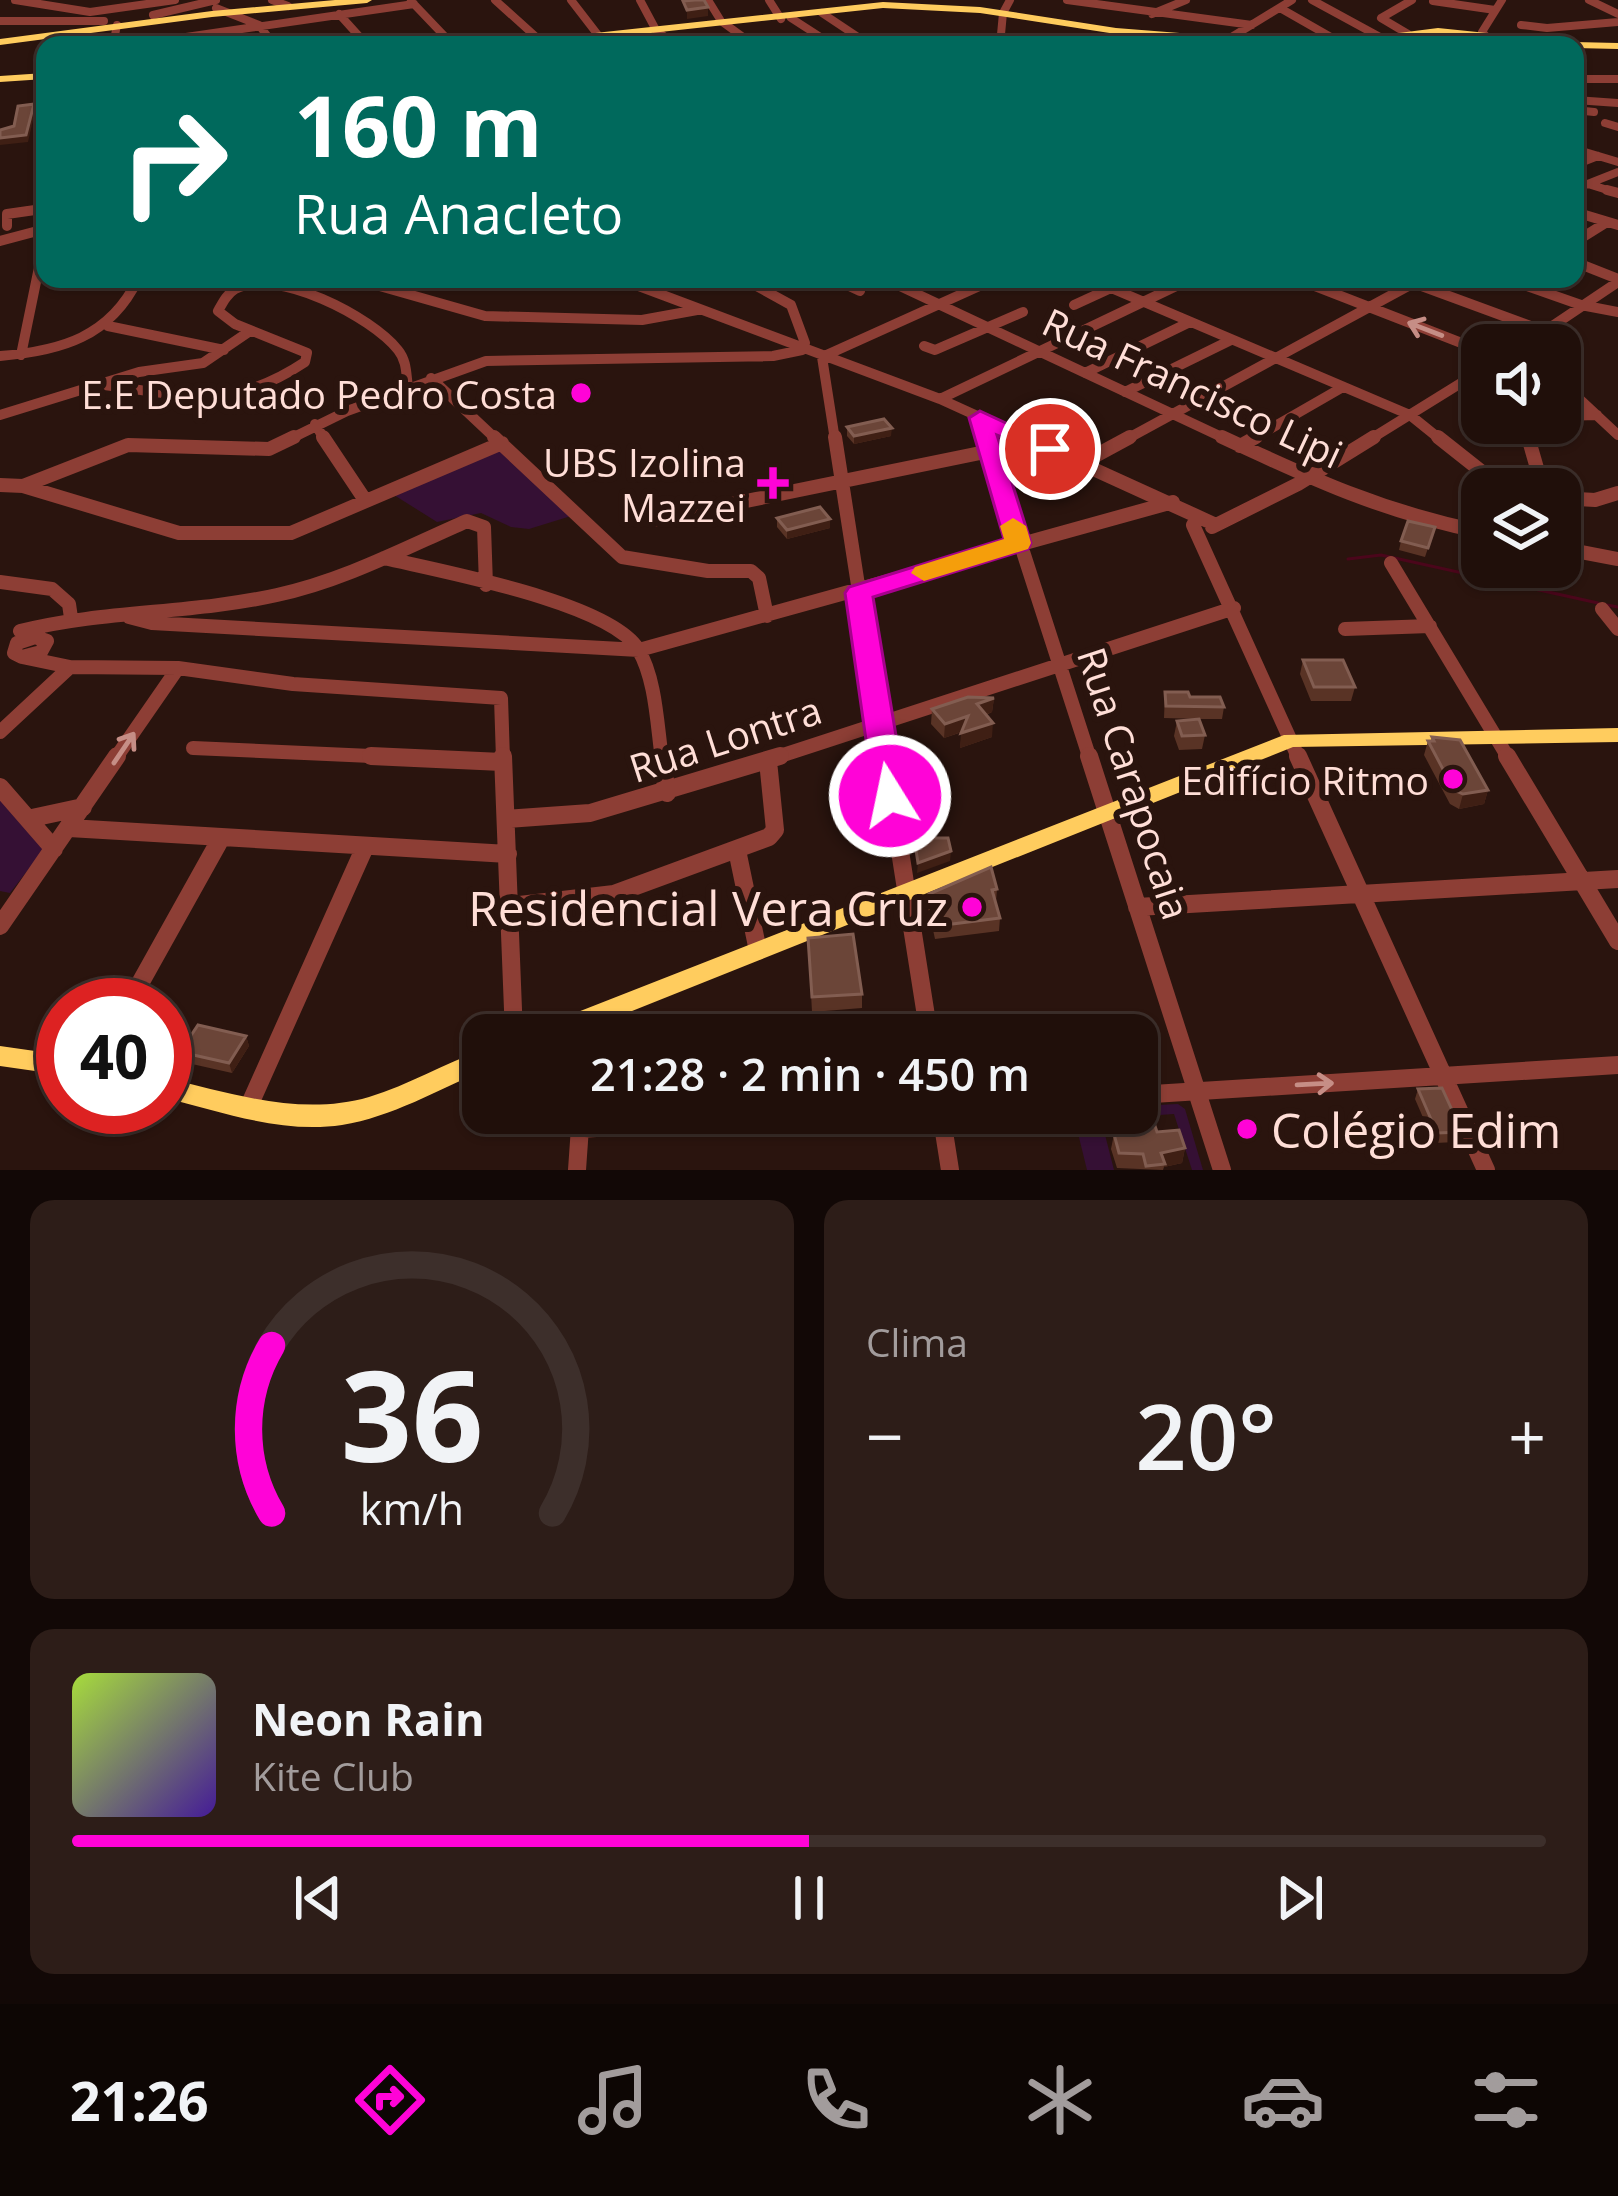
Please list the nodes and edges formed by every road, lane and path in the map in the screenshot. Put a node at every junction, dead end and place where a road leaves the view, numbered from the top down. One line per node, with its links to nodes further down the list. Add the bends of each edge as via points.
1 (15, 0): 27 (street)
2 (100, 0): 27 (street)
3 (175, 0): 27 (street)
4 (367, 0): 21 (main road)
5 (495, 0): 52 (street)
6 (571, 0): 46 (street)
7 (640, 0): 42 (street)
8 (709, 0): 36 (street)
9 (770, 0): 33 (street)
10 (1010, 0): 29 (street)
11 (1067, 0): 32 (street)
12 (1186, 0): 32 (street)
13 (1292, 0): 25 (street)
14 (1312, 0): 63 (street)
15 (1412, 0): 45 (street, via 1382,18)
16 (1502, 0): 26 (street)
17 (1589, 0): 34 (street)
18 (274, 1): 21 (main road); 23 (main road)
19 (1433, 1): 26 (street)
20 (413, 2): 30 (street); 51 (street)
21 (291, 3): 28 (main road)
22 (911, 3): 24 (main road); 29 (main road)
23 (216, 4): 28 (street); 37 (main road)
24 (849, 4): 31 (main road)
25 (1280, 8): 39 (street); 62 (street)
26 (1496, 10): 44 (street)
27 (79, 12)
28 (229, 12): 38 (main road); 41 (street)
29 (1003, 13): 43 (main road); 58 (street)
30 (339, 14): 41 (street); 50 (street)
31 (822, 14): 33 (main road); 57 (street)
32 (1151, 14): 39 (street)
33 (786, 18): 36 (main road); 56 (street)
34 (1618, 18): 40 (street)
35 (0, 21): 37 (street)
36 (724, 24): 42 (main road); 55 (street)
37 (41, 25): 67 (main road)
38 (117, 25): 47 (street); 67 (main road)
39 (1252, 25): 61 (street)
40 (1521, 25)
41 (261, 28): 48 (street); 49 (street)
42 (656, 30): 46 (main road); 54 (street)
43 (1106, 30): 59 (street); 60 (main road)
44 (1481, 32): 45 (main road); 65 (street); 66 (main road)
45 (1408, 34): 64 (main road)
46 (598, 35): 53 (main road)
47 (115, 36)
48 (200, 36)
49 (267, 36)
50 (359, 36)
51 (445, 36)
52 (535, 36)
53 (591, 36)
54 (664, 36)
55 (741, 36)
56 (818, 36)
57 (856, 36)
58 (1001, 36)
59 (1102, 36)
60 (1172, 36)
61 (1243, 36)
62 (1328, 36)
63 (1376, 36)
64 (1394, 36)
65 (1485, 36)
66 (1510, 36)
67 (0, 39)
68 (1584, 45): 69 (main road)
69 (1618, 46)
70 (36, 77): 71 (main road)
71 (0, 79)
72 (1584, 79): 73 (street)
73 (1618, 79)
74 (1584, 101): 75 (street)
75 (1618, 103)
76 (1584, 111): 77 (street)
77 (1594, 112)
78 (1605, 123): 79 (street)
79 (1618, 127)
80 (1584, 152): 81 (street)
81 (1598, 156): 82 (street); 83 (street)
82 (1584, 161)
83 (1618, 162)
84 (1618, 172): 85 (street)
85 (1588, 184): 86 (street); 87 (street)
86 (1584, 186)
87 (1618, 194)
88 (36, 209): 91 (street, via 7,214)
89 (1584, 215): 90 (street)
90 (1613, 223): 93 (street)
91 (8, 226)
92 (36, 231): 94 (street)
93 (1584, 238)
94 (0, 241)
95 (1584, 266): 97 (street)
96 (36, 274): 135 (street)
97 (1618, 280): 114 (street)
98 (135, 288): 126 (street)
99 (238, 288): 128 (street, via 218,311)
100 (286, 288): 143 (street, via 358,320 399,350)
101 (385, 288): 121 (street, via 485,316 642,320)
102 (642, 288): 121 (street)
103 (764, 288): 133 (street, via 791,304)
104 (854, 288): 113 (street)
105 (904, 288): 116 (street, Rua Francisco Lipi)
106 (971, 288): 116 (street)
107 (1111, 288): 115 (street); 117 (street)
108 (1173, 288): 115 (street)
109 (1320, 288): 119 (street)
110 (1399, 288): 119 (street)
111 (1433, 288): 124 (street)
112 (1533, 288): 118 (street)
113 (860, 291)
114 (1593, 297): 118 (street); 120 (street)
115 (1144, 302): 123 (street); 134 (street)
116 (938, 304): 127 (street, Rua Francisco Lipi); 137 (street)
117 (1074, 304)
118 (1581, 305): 120 (street); 125 (street)
119 (1368, 307): 130 (street, one-way to 119); 138 (street)
120 (1618, 309)
121 (697, 310): 133 (street)
122 (1023, 312): 127 (street)
123 (1190, 322): 129 (street); 139 (street)
124 (1526, 324)
125 (1554, 324)
126 (108, 326): 132 (street); 135 (street)
127 (988, 328): 131 (street, via 935,350); 134 (street, Rua Francisco Lipi)
128 (250, 331): 132 (street); 142 (street, via 296,345 307,358 248,393)
129 (1231, 340): 138 (street); 145 (street)
130 (1461, 343)
131 (924, 346)
132 (224, 350): 142 (street, via 197,365)
133 (802, 350): 137 (street); 140 (street, via 492,360)
134 (1039, 352): 139 (street, Rua Francisco Lipi); 146 (street)
135 (20, 355): 136 (street)
136 (0, 356)
137 (822, 357): 146 (street); 162 (street)
138 (1275, 358): 144 (street); 148 (street)
139 (1085, 373): 145 (street, Rua Francisco Lipi)
140 (431, 378): 143 (street); 156 (street)
141 (1461, 383): 150 (street)
142 (96, 384): 149 (street)
143 (408, 387): 154 (street)
144 (1343, 387): 150 (street); 157 (street)
145 (1125, 392): 148 (street, Rua Francisco Lipi)
146 (940, 399): 153 (street)
147 (1581, 400): 152 (street)
148 (1171, 414): 157 (street, Rua Francisco Lipi); 159 (street)
149 (0, 415)
150 (1410, 415): 160 (street); 161 (street)
151 (1581, 415): 152 (street)
152 (1597, 415): 155 (street)
153 (980, 418): 158 (street, Rua Carapocaia); 159 (street)
154 (315, 424): 164 (street, via 261,451 128,446); 167 (street)
155 (1618, 435)
156 (502, 442): 167 (street); 182 (street, via 622,557 751,571)
157 (1240, 446): 161 (street, Rua Francisco Lipi)
158 (990, 451): 162 (street); 172 (street, Rua Carapocaia)
159 (1082, 463): 168 (street)
160 (1476, 468)
161 (1308, 477): 170 (street, via 1236,518); 171 (street, Rua Francisco Lipi, via 1376,507)
162 (839, 482): 169 (street); 179 (street)
163 (0, 485): 164 (street)
164 (23, 486): 167 (street, via 199,536 303,530)
165 (1618, 493): 166 (street)
166 (1581, 499)
167 (365, 500)
168 (1177, 504): 170 (street); 172 (street)
169 (652, 520)
170 (1204, 525): 180 (street)
171 (1461, 527)
172 (1018, 543): 179 (street); 192 (street, Rua Carapocaia)
173 (1581, 552): 175 (street)
174 (384, 558): 178 (street); 178 (street, via 445,527 476,521 484,530); 183 (street, via 277,595)
175 (1618, 560)
176 (1391, 563): 185 (street)
177 (0, 582): 184 (street, via 52,589 70,604)
178 (486, 585): 190 (street, via 584,611 617,627)
179 (859, 593): 182 (street); 195 (street)
180 (1234, 608): 192 (street, Rua Lontra); 199 (street)
181 (1602, 610): 188 (street)
182 (767, 616): 190 (street)
183 (129, 617): 184 (street); 190 (street)
184 (70, 618): 189 (street); 189 (street)
185 (1430, 626): 187 (street); 197 (street)
186 (0, 628): 189 (street)
187 (1345, 629)
188 (1618, 629)
189 (36, 640): 191 (street); 193 (street)
190 (639, 650): 204 (street)
191 (12, 652): 193 (street)
192 (1059, 664): 195 (street, Rua Lontra); 206 (street, Rua Carapocaia)
193 (64, 666): 194 (street); 196 (street)
194 (178, 668): 202 (street, via 293,684 493,695 503,701); 205 (street, one-way to 194)
195 (878, 722): 201 (street, Rua Lontra); 218 (street)
196 (0, 732)
197 (1495, 734): 198 (main road); 199 (main road); 216 (street)
198 (1618, 735)
199 (1291, 740): 206 (main road); 217 (street)
200 (194, 748): 202 (street)
201 (768, 760): 204 (street, Rua Lontra); 213 (street, via 775,833)
202 (502, 762): 208 (street)
203 (0, 787): 207 (street)
204 (667, 794): 208 (street, Rua Lontra, via 590,813)
205 (83, 808): 207 (street); 209 (street)
206 (1107, 813): 218 (main road); 220 (street, Rua Carapocaia)
207 (32, 818): 211 (street)
208 (506, 819): 214 (street)
209 (69, 828): 210 (street); 211 (street)
210 (220, 840): 212 (street); 224 (street)
211 (54, 849): 221 (street)
212 (364, 849): 214 (street); 236 (street)
213 (737, 850): 219 (street, via 614,894); 223 (street)
214 (508, 854): 219 (street)
215 (1618, 879): 216 (street)
216 (1581, 881): 217 (street); 222 (street)
217 (1359, 890): 220 (street); 232 (street)
218 (907, 893): 223 (main road); 227 (street)
219 (512, 906): 225 (street)
220 (1137, 907): 233 (street, Rua Carapocaia)
221 (0, 926)
222 (1618, 941)
223 (758, 951): 226 (main road)
224 (143, 978)
225 (514, 1014)
226 (614, 1014)
227 (926, 1014)
228 (0, 1056): 229 (main road)
229 (36, 1061)
230 (1618, 1065): 232 (street)
231 (462, 1068): 236 (main road, via 338,1114)
232 (1443, 1076): 233 (street, one-way to 232); 242 (street)
233 (1198, 1091): 235 (street); 241 (street, Rua Carapocaia)
234 (192, 1094): 236 (main road)
235 (1158, 1094)
236 (249, 1106)
237 (579, 1134): 239 (street)
238 (944, 1134): 240 (street)
239 (577, 1170)
240 (950, 1170)
241 (1222, 1170)
242 (1486, 1170)

